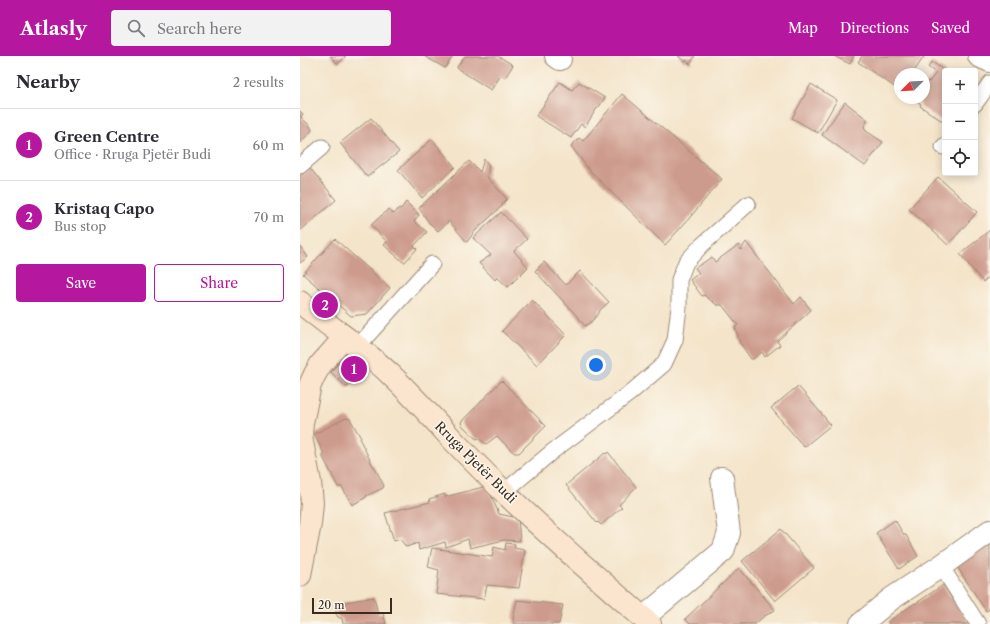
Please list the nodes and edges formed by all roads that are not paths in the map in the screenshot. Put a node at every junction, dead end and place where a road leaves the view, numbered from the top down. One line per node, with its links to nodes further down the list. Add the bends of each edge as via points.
1 (979, 56): 2 (street)
2 (990, 61)
3 (990, 83): 4 (lane)
4 (978, 100)
5 (322, 147): 6 (lane)
6 (300, 166)
7 (748, 204): 12 (lane, via 686,262 679,280 675,340 664,364)
8 (432, 264): 10 (lane)
9 (300, 302): 10 (street, Rruga Pjetër Budi)
10 (352, 342): 12 (street, Rruga Pjetër Budi, via 389,373); 15 (street, via 321,364 310,385 301,437 312,503)
11 (722, 478): 16 (street, via 729,533 723,551)
12 (504, 492): 16 (street, Rruga Pjetër Budi)
13 (990, 531): 14 (street)
14 (941, 566): 17 (street, via 892,599); 18 (lane)
15 (300, 575)
16 (647, 621)
17 (861, 624)
18 (978, 624)

